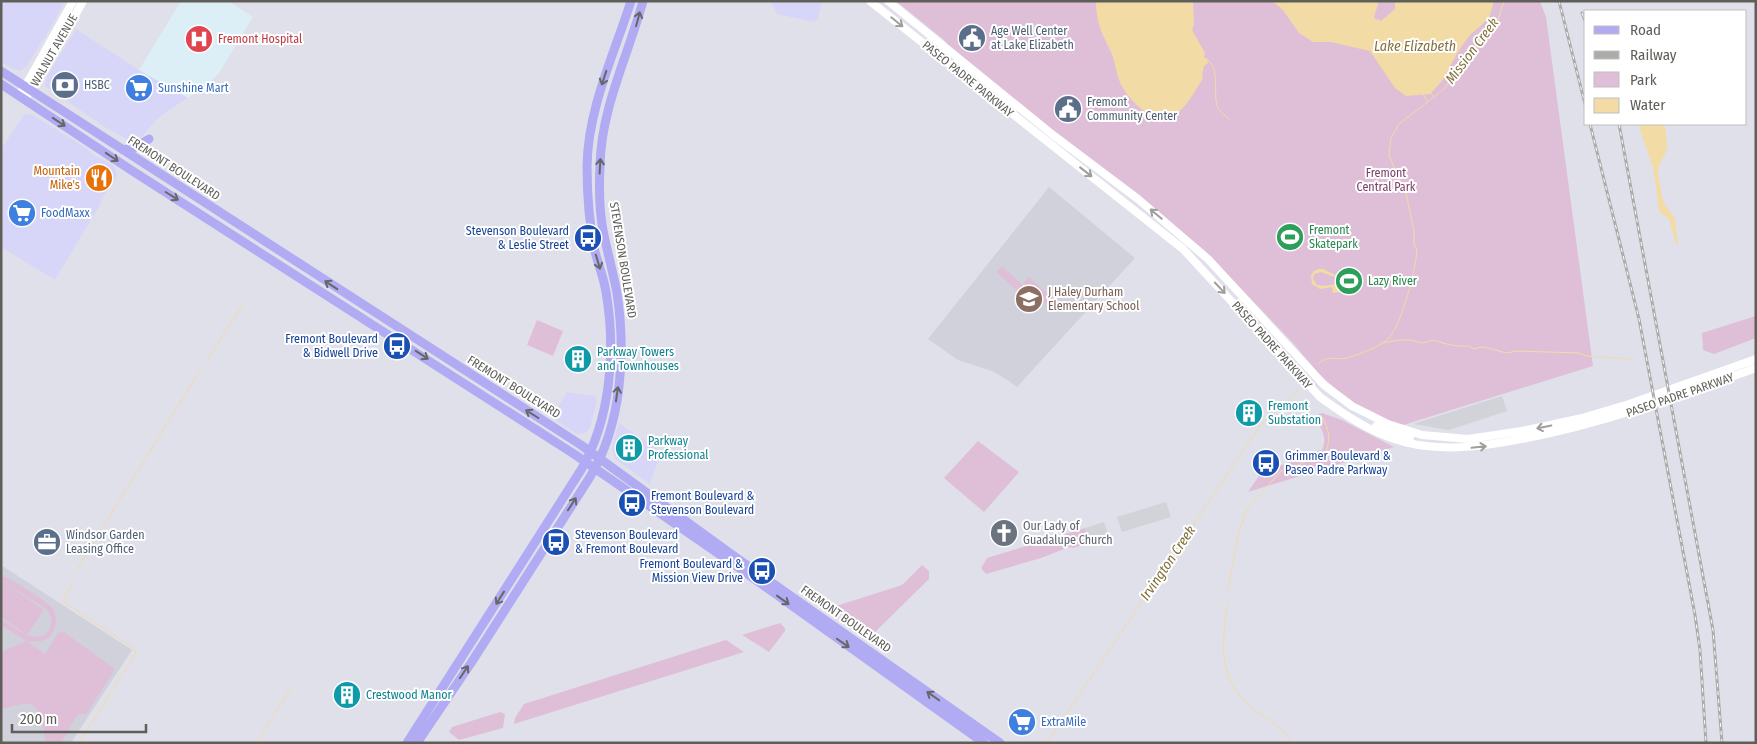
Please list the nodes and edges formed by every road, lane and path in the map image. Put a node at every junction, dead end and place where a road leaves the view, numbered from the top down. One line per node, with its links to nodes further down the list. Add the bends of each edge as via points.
1 (73, 1): 9 (main road, WALNUT AVENUE)
2 (83, 1): 9 (main road, WALNUT AVENUE)
3 (631, 1): 17 (main road, STEVENSON BOULEVARD, one-way to 17, via 598,97 587,163 588,214 607,295 610,343 604,405)
4 (643, 1): 18 (main road, STEVENSON BOULEVARD, one-way to 4, via 615,408 621,350 618,297 602,221 600,164 610,100)
5 (870, 1): 15 (main road, PASEO PADRE PARKWAY, one-way to 15, via 1183,249)
6 (888, 1): 16 (main road, PASEO PADRE PARKWAY, one-way to 6, via 1409,432 1369,416 1336,394 1208,259 1138,199)
7 (1, 71): 9 (main road, FREMONT BOULEVARD)
8 (1, 84): 10 (main road, FREMONT BOULEVARD)
9 (28, 89): 10 (main road, WALNUT AVENUE); 12 (main road, FREMONT BOULEVARD)
10 (22, 97): 19 (main road, FREMONT BOULEVARD, one-way to 19)
11 (149, 139): 12 (main road)
12 (123, 150): 17 (main road, FREMONT BOULEVARD, one-way to 12)
13 (1756, 360): 16 (main road, PASEO PADRE PARKWAY, one-way to 16, via 1582,418)
14 (1756, 368): 15 (main road, PASEO PADRE PARKWAY, one-way to 14, via 1364,426 1394,438 1418,445 1464,448 1504,443 1595,423)
15 (1320, 397): 16 (main road, via 1328,397 1373,425 1406,436 1444,443)
16 (1468, 439)
17 (590, 452): 18 (main road, FREMONT BOULEVARD); 19 (main road, STEVENSON BOULEVARD)
18 (600, 459): 20 (main road, STEVENSON BOULEVARD); 21 (main road, FREMONT BOULEVARD)
19 (586, 462): 20 (main road, FREMONT BOULEVARD); 22 (main road, STEVENSON BOULEVARD, one-way to 22)
20 (595, 468): 21 (main road, FREMONT BOULEVARD); 23 (main road, STEVENSON BOULEVARD, one-way to 20)
21 (737, 562): 24 (main road, FREMONT BOULEVARD, one-way to 24); 25 (main road, FREMONT BOULEVARD, one-way to 21)
22 (407, 743)
23 (417, 743)
24 (984, 743)
25 (1000, 743)

